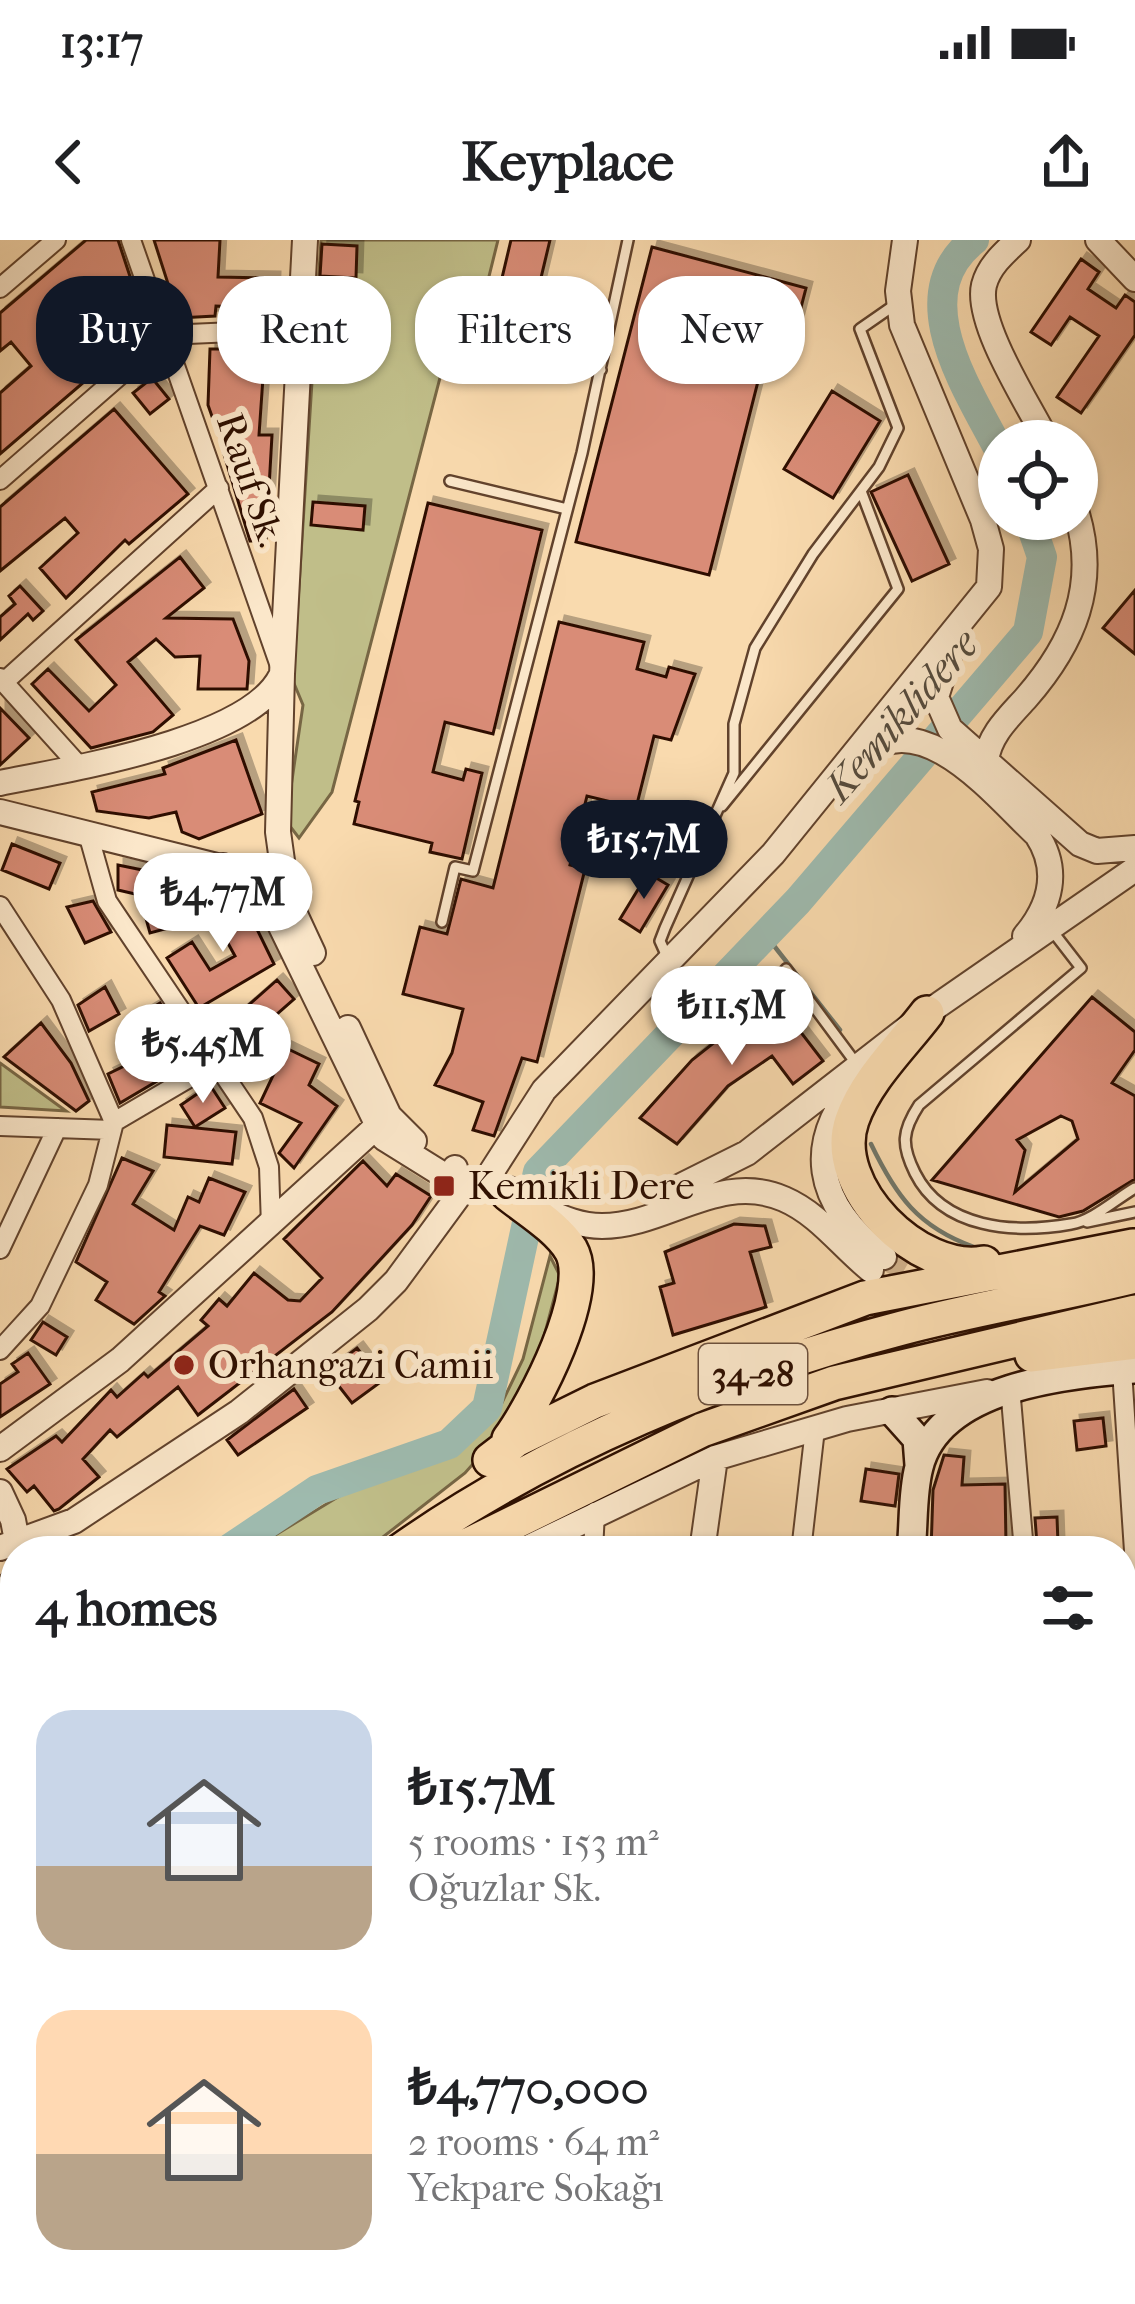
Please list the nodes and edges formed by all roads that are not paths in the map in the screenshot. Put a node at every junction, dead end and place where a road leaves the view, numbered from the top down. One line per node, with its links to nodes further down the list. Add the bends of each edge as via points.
1 (56, 240): 11 (street)
2 (131, 240): 8 (street, Rauf Sk.)
3 (305, 240): 9 (street)
4 (628, 240): 13 (lane)
5 (905, 240): 12 (street)
6 (1018, 240): 18 (street, via 986,279 984,310)
7 (1098, 240): 10 (street)
8 (144, 276)
9 (304, 276)
10 (1135, 279)
11 (0, 288)
12 (898, 303): 22 (lane, via 860,328 898,428); 25 (street, via 988,536 992,578)
13 (614, 307)
14 (110, 384): 19 (street)
15 (183, 384): 21 (street, Rauf Sk.)
16 (300, 384): 26 (street)
17 (598, 384): 23 (lane)
18 (1037, 420)
19 (0, 480)
20 (451, 482): 23 (lane)
21 (219, 488): 26 (street, Rauf Sk.); 27 (street)
22 (861, 491): 34 (lane, via 755,647 734,724 734,773); 34 (lane, via 898,589)
23 (567, 509): 45 (lane, via 473,871 455,867)
24 (1082, 540): 30 (street, via 1083,600 1052,661)
25 (978, 608): 30 (street, via 937,680 943,721); 37 (street)
26 (282, 674): 28 (street, via 265,702); 29 (street)
27 (2, 680): 31 (street)
28 (224, 722): 29 (street, via 266,719); 31 (street)
29 (281, 746): 38 (street)
30 (975, 760): 37 (street, via 920,741 887,743 868,751); 40 (street, via 1080,844); 47 (street, via 1037,835 1052,866 1044,906)
31 (81, 768): 32 (street)
32 (33, 776): 33 (street); 36 (street, via 12,785 8,797 12,811)
33 (0, 783)
34 (717, 811): 48 (lane, via 660,941)
35 (0, 812): 36 (street)
36 (28, 820): 39 (street)
37 (800, 822): 48 (street)
38 (278, 832): 41 (street, via 263,857); 43 (street)
39 (89, 837): 41 (street); 52 (street, via 107,902)
40 (1135, 848)
41 (223, 866): 43 (street, via 261,878); 54 (street, via 251,884 278,918)
42 (1135, 869): 46 (street)
43 (286, 897): 54 (street)
44 (0, 905): 56 (street, via 61,1000)
45 (442, 922)
46 (1049, 927): 47 (street); 63 (lane, via 1081,968 919,1106 905,1126 904,1146 933,1202 954,1216)
47 (1008, 956): 50 (street)
48 (671, 964): 58 (street, via 544,1090)
49 (786, 969): 53 (lane)
50 (927, 1013): 51 (street); 66 (highway, via 874,1080 849,1133 852,1166 883,1220 966,1266)
51 (900, 1034): 53 (street); 65 (street, via 836,1110 823,1159 833,1203 878,1263 766,1192 723,1192 606,1226)
52 (216, 1062): 56 (street); 64 (street, via 253,1118 269,1167)
53 (859, 1067): 65 (street, via 710,1175)
54 (382, 1121): 59 (street); 61 (street, via 394,1147); 64 (street)
55 (0, 1126): 57 (street)
56 (113, 1126): 57 (street); 69 (street, via 98,1185 40,1306)
57 (57, 1128): 67 (street)
58 (499, 1157): 59 (street, via 479,1169); 62 (street, via 490,1175)
59 (446, 1160): 61 (street)
60 (1135, 1188): 63 (lane)
61 (458, 1190): 62 (street); 81 (street, via 396,1282 368,1309 238,1412)
62 (502, 1191): 65 (highway)
63 (1076, 1224): 66 (lane)
64 (272, 1226): 75 (street, via 120,1360)
65 (563, 1229): 77 (highway, via 576,1274 555,1355 526,1415)
66 (1135, 1245): 77 (highway, via 865,1298 595,1401); 86 (highway, 34-28, via 658,1410 522,1474)
67 (0, 1249)
68 (1135, 1312): 71 (highway, 34-28)
69 (0, 1350)
70 (1131, 1360): 71 (highway); 72 (main road); 94 (street)
71 (834, 1383): 87 (highway, 34-28, via 702,1430)
72 (1010, 1387): 73 (street); 78 (main road, via 951,1422); 93 (street)
73 (892, 1411): 74 (street); 78 (main road, via 917,1439)
74 (814, 1429): 76 (street); 91 (street)
75 (0, 1449)
76 (715, 1458): 80 (street); 90 (street)
77 (490, 1460): 85 (highway)
78 (919, 1465): 92 (main road)
79 (0, 1492): 82 (street)
80 (595, 1512): 88 (street); 89 (street)
81 (74, 1521): 83 (street); 84 (street)
82 (10, 1536)
83 (38, 1536)
84 (59, 1536)
85 (395, 1536)
86 (424, 1536)
87 (486, 1536)
88 (549, 1536)
89 (594, 1536)
90 (703, 1536)
91 (803, 1536)
92 (912, 1536)
93 (1023, 1536)
94 (1134, 1536)

